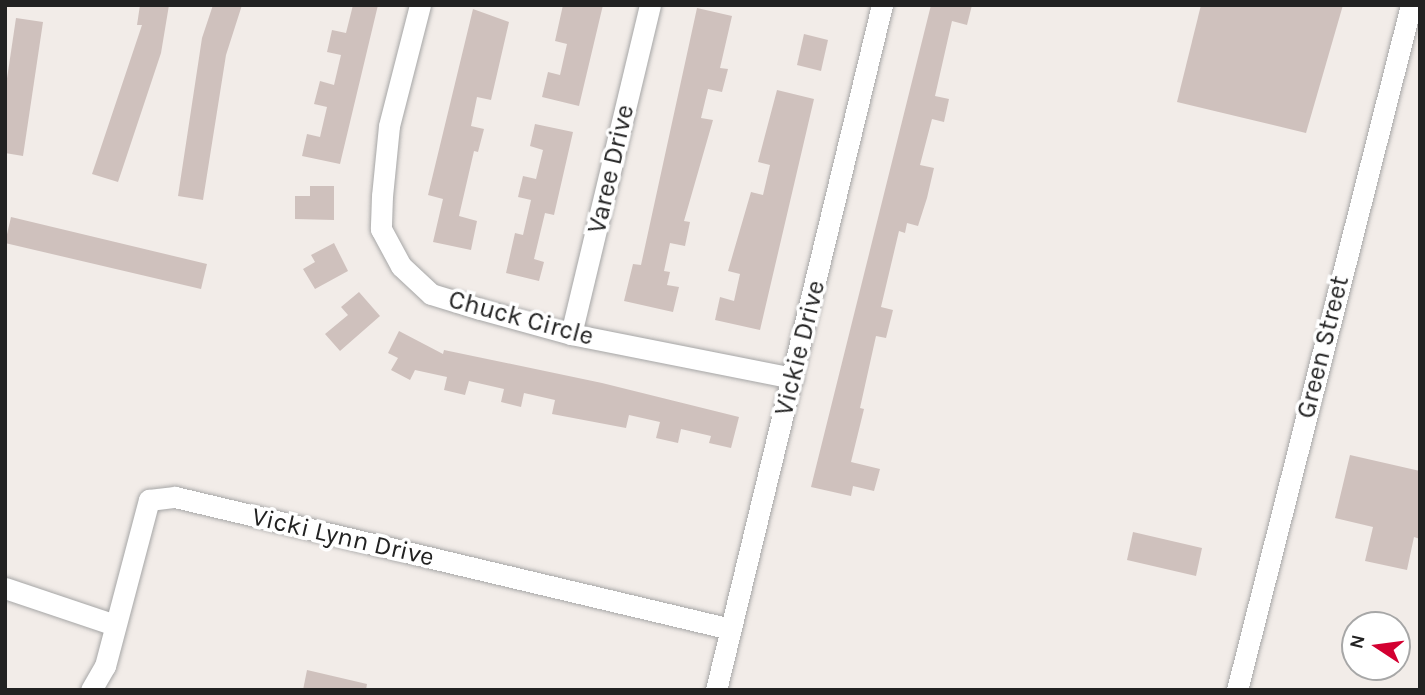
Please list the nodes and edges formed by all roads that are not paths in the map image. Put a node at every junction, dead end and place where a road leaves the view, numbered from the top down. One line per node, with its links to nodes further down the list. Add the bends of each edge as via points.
1 (420, 5): 5 (street, Chuck Circle, via 389,126 381,229 401,266 431,294)
2 (650, 5): 5 (street, Varee Drive)
3 (882, 5): 6 (street, Vickie Drive)
4 (1411, 5): 12 (street, Green Street)
5 (571, 334): 6 (street, Chuck Circle)
6 (793, 378): 9 (street, Vickie Drive)
7 (5, 588): 8 (street)
8 (115, 625): 9 (street, Vicki Lynn Drive, via 149,500 175,497); 10 (street, Vicki Lynn Drive, via 104,666)
9 (731, 629): 11 (street, Vickie Drive)
10 (91, 690)
11 (716, 690)
12 (1237, 690)

